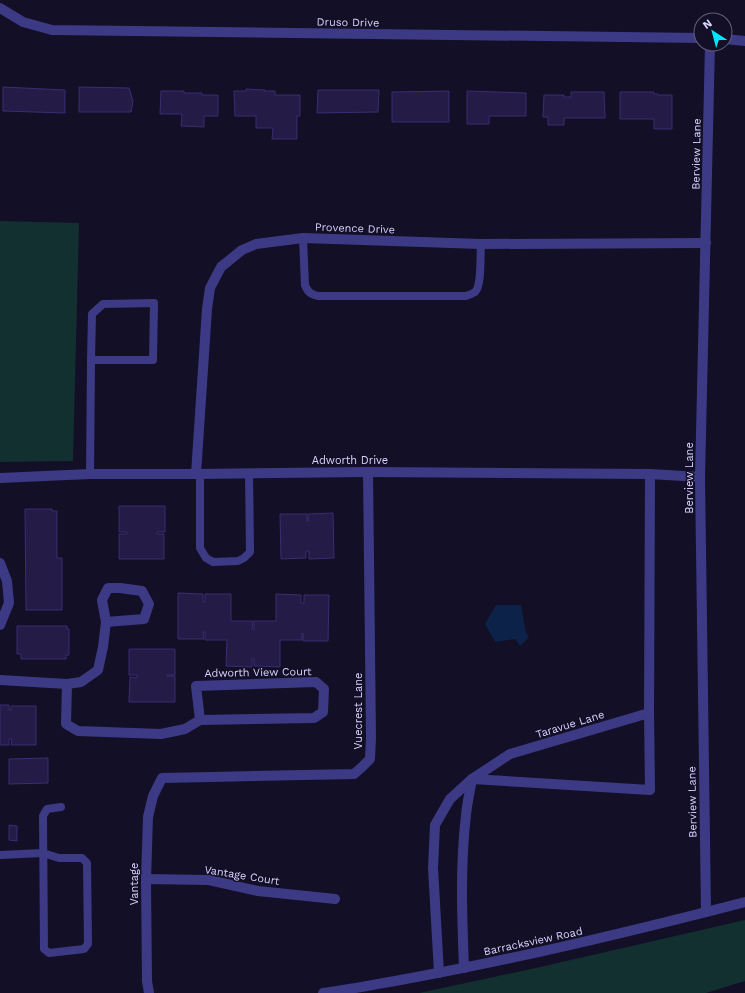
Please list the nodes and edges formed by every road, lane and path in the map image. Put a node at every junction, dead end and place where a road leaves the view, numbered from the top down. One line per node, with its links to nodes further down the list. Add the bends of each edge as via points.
1 (0, 8): 2 (street, Druso Drive, via 23,22 52,30)
2 (693, 38)
3 (733, 40): 4 (street)
4 (745, 41)
5 (710, 52): 7 (street, Berview Lane)
6 (304, 238): 8 (street, Provence Drive); 8 (lane, via 305,285 311,294 318,296 466,296 478,288); 12 (street, Provence Drive, via 256,244 242,250 221,267 210,288)
7 (706, 243): 8 (street, Provence Drive); 16 (street, Berview Lane)
8 (481, 244)
9 (91, 360): 9 (lane, via 153,360 154,303 103,304 92,314); 11 (lane)
10 (368, 472): 13 (street, Adworth Drive); 14 (street, Adworth Drive); 24 (street, Vuecrest Lane, via 370,758 354,774)
11 (90, 474): 12 (street, Adworth Drive); 15 (street, Adworth Drive)
12 (198, 474): 13 (street, Adworth Drive); 13 (lane, via 200,548 206,558 213,562 238,561 250,552)
13 (248, 474)
14 (650, 474): 16 (street, Adworth Drive); 22 (street)
15 (0, 478)
16 (700, 478): 32 (street, Berview Lane)
17 (0, 563): 19 (street, via 7,581 9,603)
18 (106, 622): 18 (street, via 102,600 108,588 142,591 149,604 144,619); 21 (street, via 98,670 81,682)
19 (0, 625)
20 (0, 680): 21 (street)
21 (67, 684): 23 (street, Adworth View Court, via 66,724 78,731 161,734 185,729)
22 (649, 713): 25 (street, Taravue Lane, via 510,754); 25 (street, via 650,790)
23 (200, 720): 23 (street, Adworth View Court, via 196,686 316,682 324,689 323,712 314,718)
24 (162, 778): 29 (street, Vantage, via 153,796 148,817)
25 (472, 779): 33 (street, via 462,862); 34 (street, Taravue Lane, via 450,799 435,825 433,868)
26 (61, 807): 27 (lane, via 47,809 43,816)
27 (43, 853): 27 (lane, via 59,858 82,858 87,864 88,944 84,949 49,953 44,949); 28 (lane)
28 (0, 855)
29 (146, 879): 30 (street, Vantage Court, via 209,880 258,891); 35 (street, Vantage)
30 (335, 899)
31 (745, 902): 32 (street, Barracksview Road)
32 (706, 912): 33 (street, Barracksview Road)
33 (464, 968): 34 (street, Barracksview Road)
34 (439, 973): 36 (street, Barracksview Road)
35 (149, 993)
36 (323, 993)

